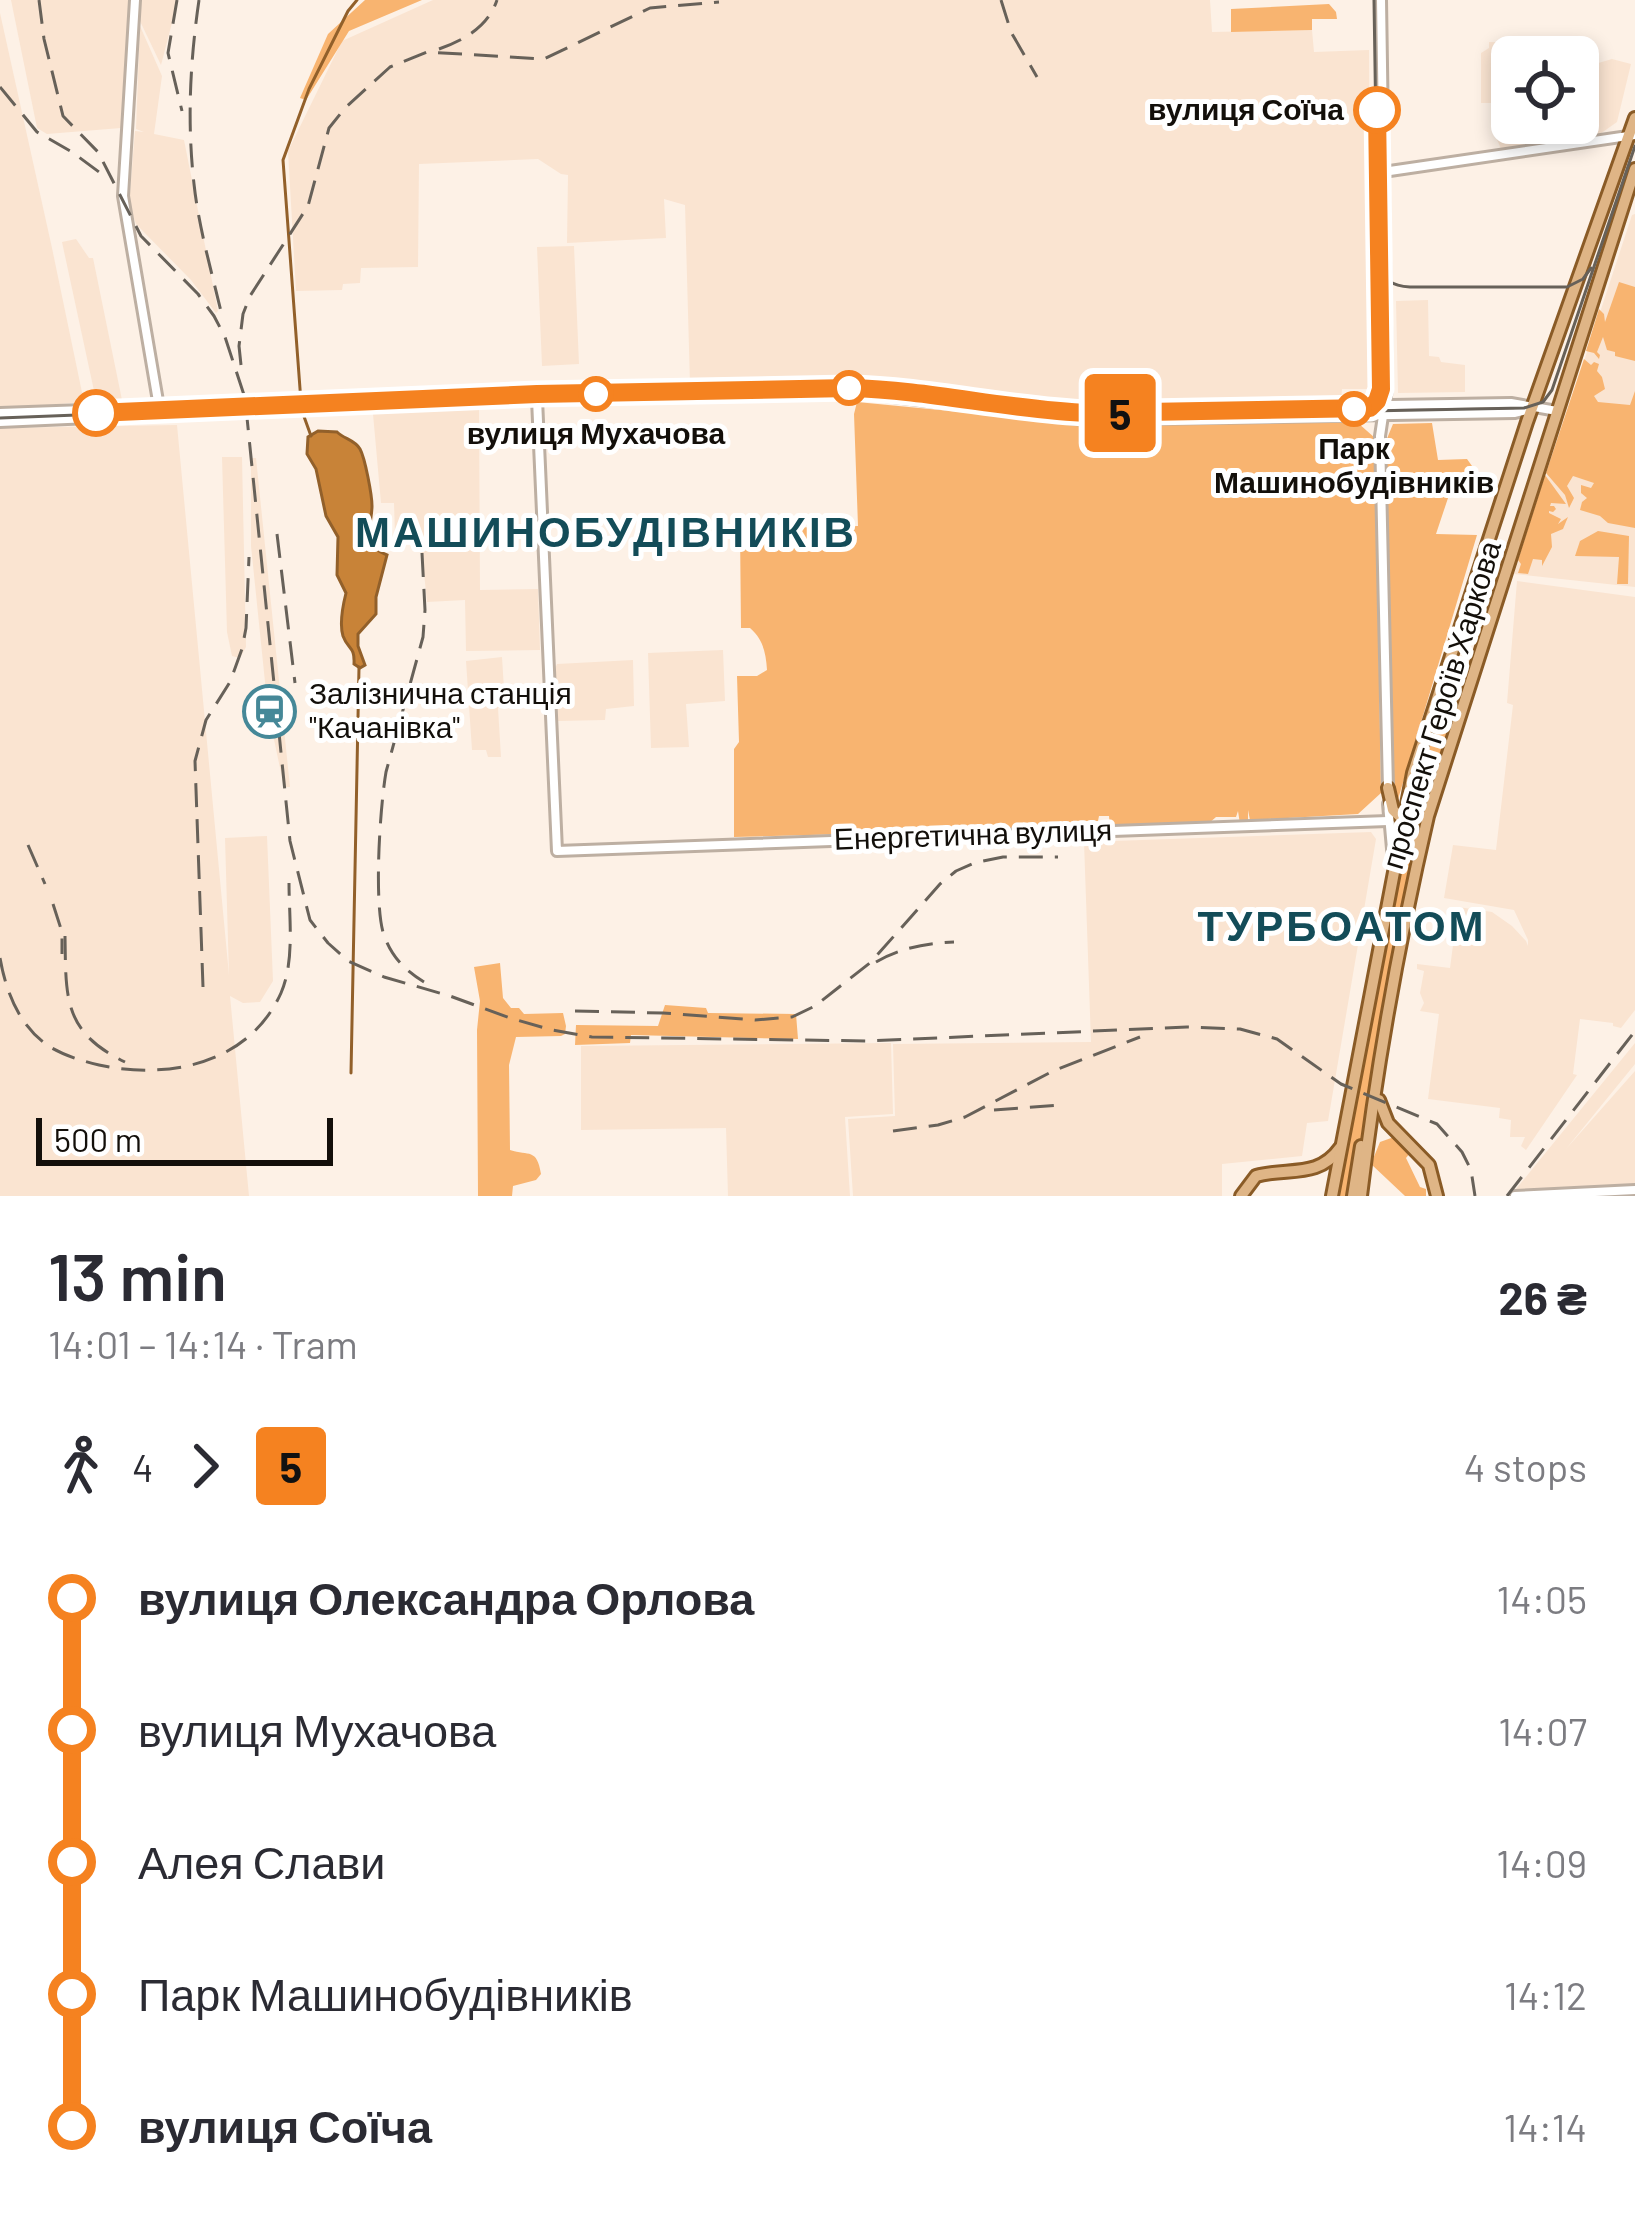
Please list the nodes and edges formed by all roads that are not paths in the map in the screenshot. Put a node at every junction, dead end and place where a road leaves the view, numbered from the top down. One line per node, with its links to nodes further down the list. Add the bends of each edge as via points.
1 (135, 0): 9 (main road, via 123,196)
2 (1381, 0): 6 (main road)
3 (1635, 118): 4 (main road, проспект Героїв Харкова)
4 (1632, 135): 6 (main road); 8 (main road, проспект Героїв Харкова)
5 (1635, 170): 12 (main road, проспект Героїв Харкова)
6 (1383, 172): 11 (main road)
7 (537, 396): 10 (main road, bridge); 11 (main road, via 865,384 1071,409); 13 (main road, via 852,392 1084,420); 22 (main road, Енергетична вулиця, via 557,851)
8 (1528, 406): 11 (main road, via 1515,413); 12 (main road); 17 (main road, проспект Героїв Харкова)
9 (159, 407): 10 (main road); 14 (main road)
10 (225, 408): 14 (main road)
11 (1386, 410): 13 (main road); 16 (main road)
12 (1557, 411): 18 (main road, проспект Героїв Харкова)
13 (1368, 415): 16 (main road)
14 (54, 416): 15 (main road)
15 (0, 417)
16 (1380, 436): 21 (main road)
17 (1459, 628): 18 (main road); 19 (main road, проспект Героїв Харкова)
18 (1484, 637): 20 (main road, проспект Героїв Харкова)
19 (1435, 704): 20 (main road); 23 (main road, проспект Героїв Харкова, via 1413,773)
20 (1460, 712): 24 (main road, проспект Героїв Харкова)
21 (1388, 788): 22 (main road); 23 (main road)
22 (1388, 821): 23 (main road); 25 (main road)
23 (1407, 829): 24 (main road); 25 (main road, проспект Героїв Харкова)
24 (1416, 865): 26 (main road, проспект Героїв Харкова)
25 (1394, 868): 28 (main road, проспект Героїв Харкова)
26 (1380, 1068): 27 (main road, via 1381,1110); 29 (main road, проспект Героїв Харкова); 35 (main road)
27 (1403, 1139): 29 (main road, via 1375,1139); 32 (main road, via 1427,1162)
28 (1341, 1145): 30 (main road, via 1328,1162); 34 (main road, проспект Героїв Харкова)
29 (1364, 1171): 35 (main road, проспект Героїв Харкова)
30 (1304, 1172): 33 (main road, via 1267,1174); 34 (main road, via 1324,1180)
31 (1635, 1190): 36 (main road)
32 (1433, 1192)
33 (1245, 1196)
34 (1332, 1196)
35 (1357, 1196)
36 (1515, 1196)

